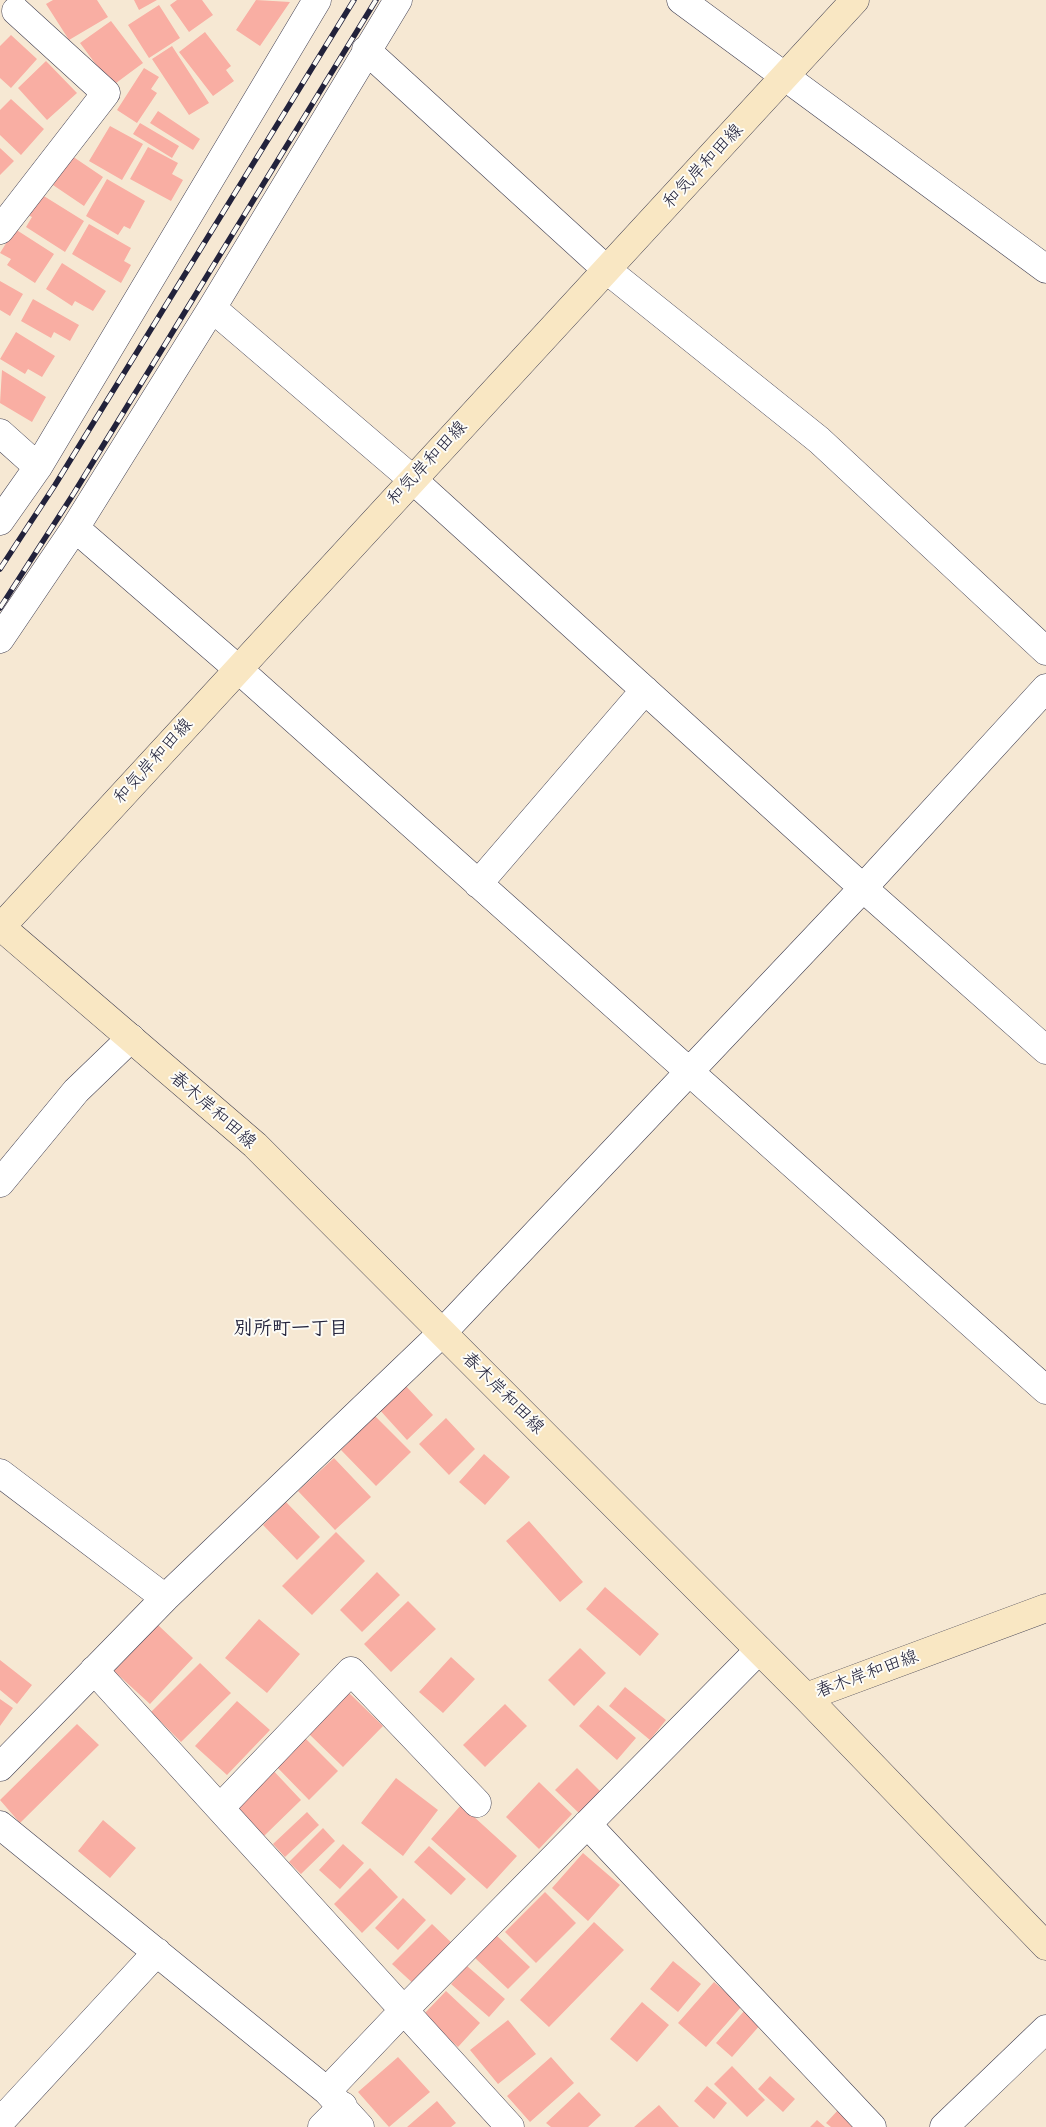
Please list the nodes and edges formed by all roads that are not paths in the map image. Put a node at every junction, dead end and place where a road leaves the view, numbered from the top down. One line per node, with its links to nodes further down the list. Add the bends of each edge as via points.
1 (317, 0): 13 (street)
2 (398, 0): 6 (street)
3 (681, 0): 7 (street)
4 (855, 0): 7 (main road, 和気岸和田線)
5 (16, 11): 8 (street, via 106,93)
6 (366, 50): 10 (street); 11 (street)
7 (784, 78): 9 (street); 10 (main road, 和気岸和田線)
8 (0, 230)
9 (1046, 269)
10 (607, 270): 14 (main road, 和気岸和田線); 18 (street, via 819,440)
11 (212, 308): 14 (street); 16 (street)
12 (0, 433): 13 (street)
13 (38, 467): 15 (street)
14 (412, 479): 19 (main road, 和気岸和田線); 21 (street)
15 (0, 521)
16 (75, 528): 17 (street); 19 (street)
17 (0, 639)
18 (1046, 651)
19 (238, 669): 22 (street); 24 (main road, 和気岸和田線)
20 (1046, 688): 23 (street)
21 (645, 690): 22 (street); 23 (street)
22 (478, 884): 27 (street)
23 (863, 888): 26 (street); 27 (street)
24 (0, 928): 25 (main road, 春木岸和田線)
25 (131, 1038): 28 (street, via 76,1091); 29 (main road, 春木岸和田線, via 255,1145)
26 (1046, 1050)
27 (689, 1073): 29 (street); 30 (street)
28 (0, 1183)
29 (443, 1332): 32 (street); 34 (main road, 春木岸和田線)
30 (1046, 1390)
31 (0, 1473): 32 (street)
32 (166, 1598): 35 (street)
33 (1046, 1608): 36 (main road, 春木岸和田線)
34 (759, 1650): 36 (main road, 春木岸和田線); 40 (street)
35 (94, 1670): 37 (street); 39 (street)
36 (806, 1697): 42 (main road)
37 (0, 1767)
38 (477, 1803): 39 (street, via 351,1671)
39 (220, 1808): 44 (street)
40 (588, 1824): 44 (street); 51 (street)
41 (0, 1825): 43 (street)
42 (1046, 1946)
43 (157, 1952): 46 (street); 47 (street)
44 (404, 2010): 46 (street); 50 (street)
45 (1046, 2029): 52 (street)
46 (335, 2099): 48 (street); 49 (street)
47 (0, 2122)
48 (322, 2127)
49 (360, 2127)
50 (510, 2127)
51 (872, 2127)
52 (944, 2127)

